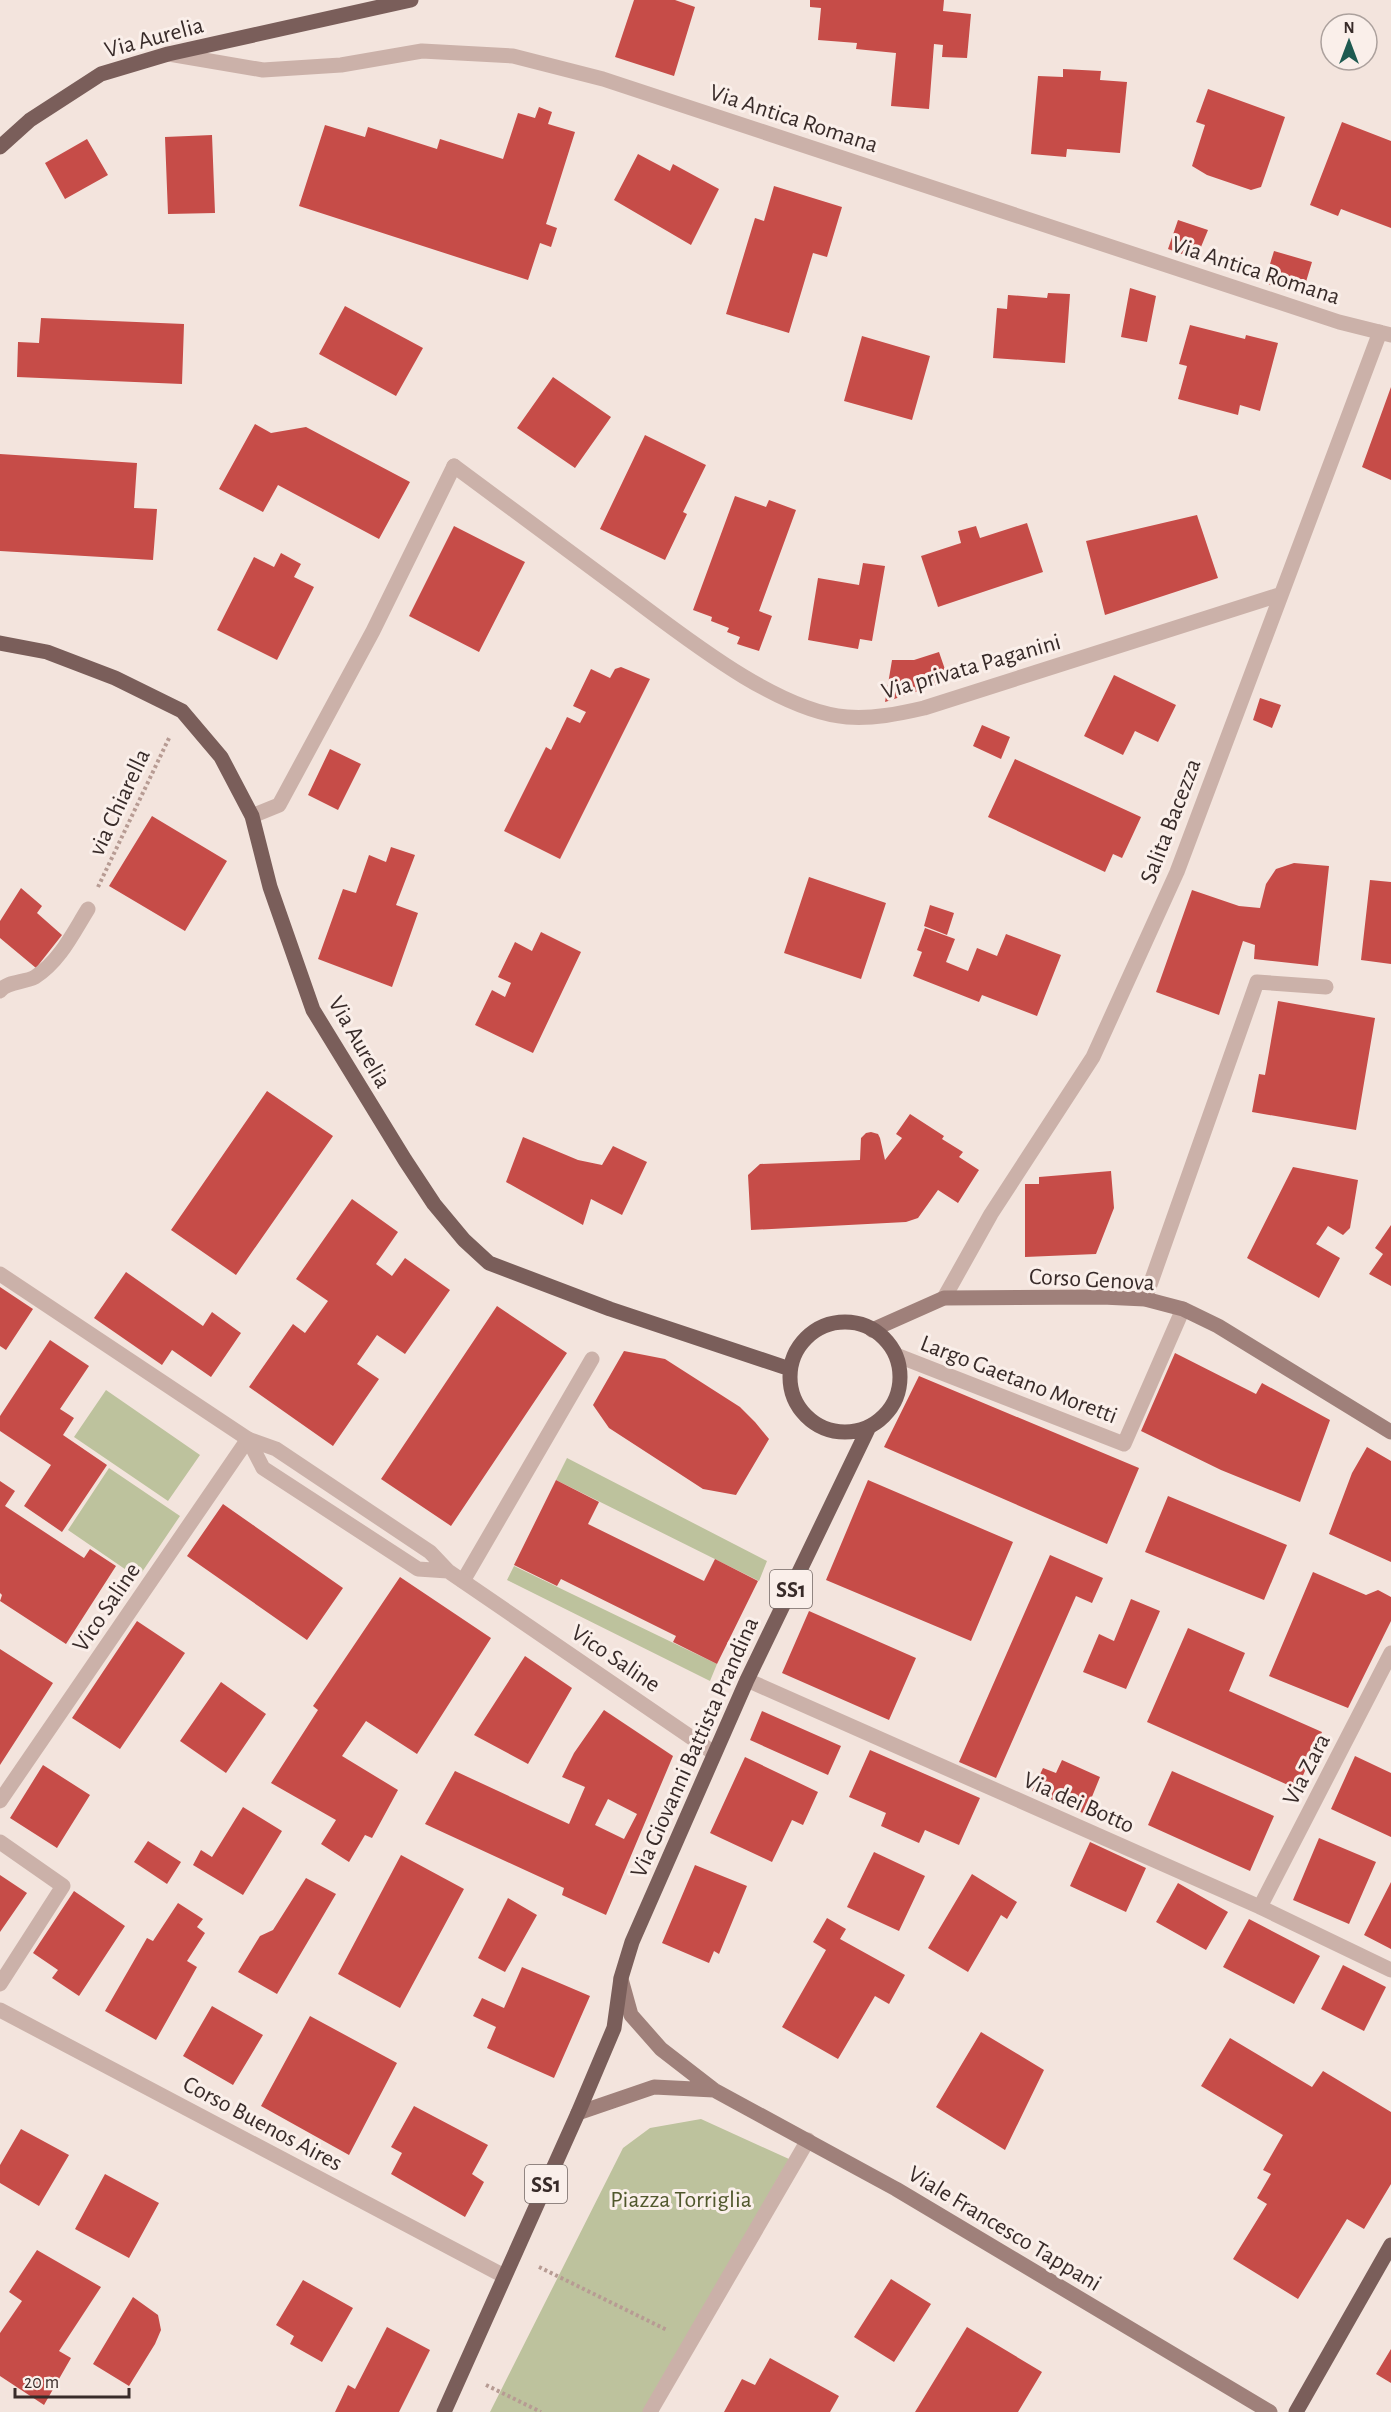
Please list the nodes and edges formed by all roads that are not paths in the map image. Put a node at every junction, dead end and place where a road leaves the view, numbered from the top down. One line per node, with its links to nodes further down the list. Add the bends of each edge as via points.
1 (411, 0): 2 (main road, Via Aurelia)
2 (168, 54): 3 (main road, Via Aurelia, via 101,74 30,120); 4 (street, Via Antica Romana, via 263,70 341,65 422,51 513,56 603,79 1339,322)
3 (0, 147)
4 (1386, 334): 5 (street, Salita Bacezza)
5 (1280, 595): 7 (street, Via privata Paganini, via 924,708 885,716 846,717 787,699 735,672 454,466 373,631 279,805); 12 (street, Salita Bacezza, via 1177,872 1093,1057 991,1214)
6 (0, 643): 7 (main road, Via Aurelia, via 47,652 115,678 182,711 221,757)
7 (252, 816): 18 (main road, Via Aurelia, via 270,887 313,1010 410,1169 464,1240 489,1263 610,1309)
8 (88, 909): 10 (street, via 58,957 34,977)
9 (1326, 987): 13 (street, via 1257,982)
10 (0, 991)
11 (0, 1274): 21 (street, Vico Saline)
12 (944, 1298): 13 (main road, Corso Genova); 15 (main road, Corso Genova)
13 (1145, 1299): 14 (main road, Corso Genova)
14 (1183, 1309): 16 (street, Largo Gaetano Moretti, via 1124,1444); 20 (main road, Corso Genova, via 1218,1326)
15 (872, 1329): 16 (main road); 18 (main road, via 855,1323 821,1328 806,1338)
16 (896, 1355): 19 (main road, via 899,1388 893,1404)
17 (592, 1359): 23 (street)
18 (790, 1369): 19 (main road, via 791,1389 798,1407 812,1422 830,1431 850,1432)
19 (869, 1427): 25 (main road, Via Giovanni Battista Prandina / SS1)
20 (1391, 1432)
21 (248, 1439): 22 (street, Vico Saline, via 276,1449 430,1552); 22 (street, Vico Saline, via 263,1468 418,1569); 27 (street, Vico Saline)
22 (448, 1571): 23 (street, Vico Saline)
23 (463, 1581): 26 (street, Vico Saline)
24 (1391, 1653): 29 (street, Via Zara)
25 (747, 1680): 26 (main road, Via Giovanni Battista Prandina / SS1); 29 (street, Via dei Botto)
26 (714, 1753): 31 (main road, Via Giovanni Battista Prandina / SS1, via 632,1942)
27 (0, 1801)
28 (0, 1842): 32 (street, via 63,1886)
29 (1260, 1907): 30 (street, Via dei Botto)
30 (1391, 1970)
31 (621, 1978): 34 (main road, Viale Francesco Tappani, via 631,2015 661,2049); 35 (main road, Via Giovanni Battista Prandina / SS1, via 614,2028)
32 (0, 1984)
33 (0, 2010): 38 (street, Corso Buenos Aires)
34 (714, 2090): 35 (main road, Viale Francesco Tappani, via 654,2087); 36 (main road, Viale Francesco Tappani)
35 (578, 2113): 38 (main road, SS1)
36 (808, 2140): 40 (street); 41 (main road, Viale Francesco Tappani)
37 (1391, 2246): 42 (main road)
38 (504, 2276): 39 (main road)
39 (444, 2412)
40 (650, 2412)
41 (1270, 2412)
42 (1296, 2412)

